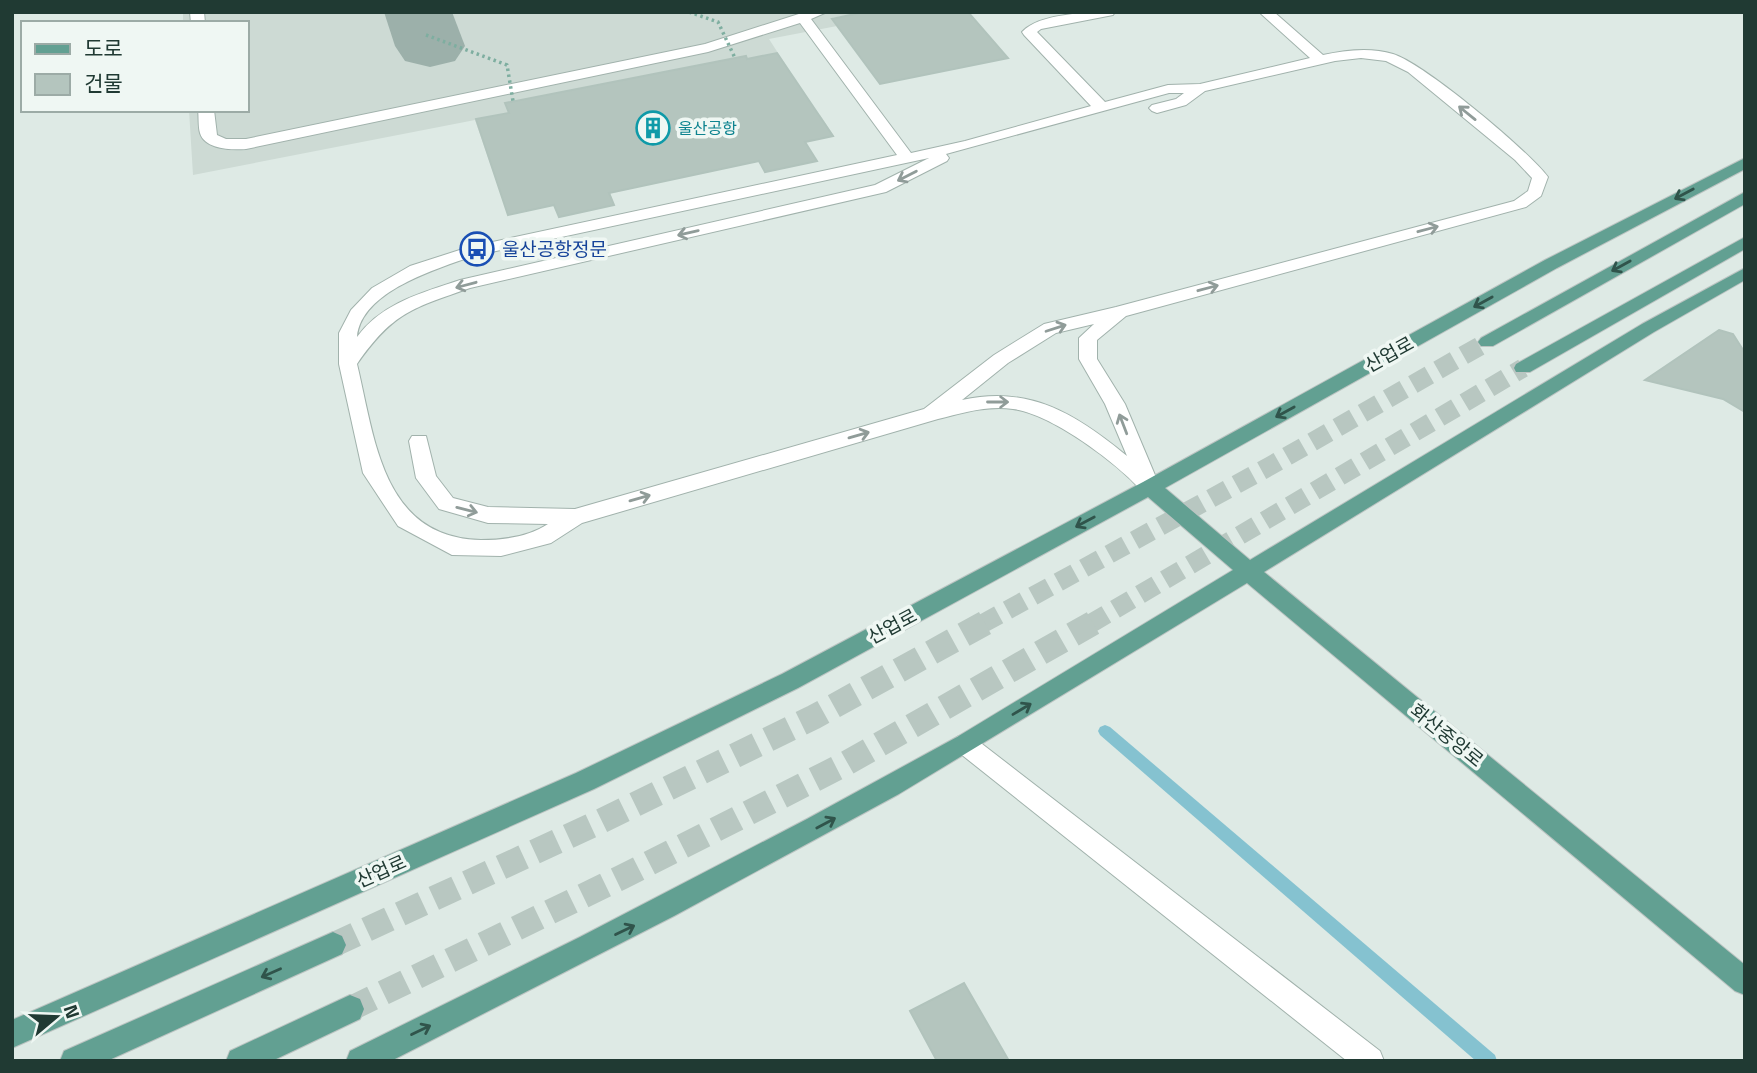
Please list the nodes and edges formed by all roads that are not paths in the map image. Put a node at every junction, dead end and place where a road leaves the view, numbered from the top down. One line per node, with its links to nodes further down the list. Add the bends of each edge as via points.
1 (820, 12): 4 (lane)
2 (1108, 12): 7 (lane, via 1037,26 1028,32)
3 (1266, 12): 5 (lane)
4 (803, 18): 9 (lane, via 708,48 246,144 233,146 208,135); 11 (lane)
5 (1321, 60): 6 (lane); 16 (lane, one-way to 5, via 1520,204 1535,193 1540,177 1521,157 1413,69 1389,57 1370,55)
6 (1199, 88): 7 (lane, via 1168,89); 8 (lane, via 1181,102)
7 (1101, 107): 10 (lane)
8 (1157, 108)
9 (206, 112)
10 (968, 145): 11 (lane); 18 (lane, one-way to 18, via 880,189 466,284 406,304 371,331)
11 (907, 158): 18 (lane, via 470,252 416,270 378,292 357,314 348,333)
12 (1745, 163): 22 (main road, 산업로, one-way to 22, via 1550,264)
13 (1745, 197): 17 (main road, one-way to 17)
14 (1745, 242): 19 (main road)
15 (1745, 273): 24 (main road)
16 (1119, 313): 20 (lane, one-way to 16, via 1001,359 1050,328); 22 (lane, one-way to 16, via 1115,404 1088,359 1088,338)
17 (1487, 342)
18 (348, 364): 23 (lane, via 373,473 405,521 452,547 501,548 544,537)
19 (1523, 368)
20 (931, 414): 22 (lane, one-way to 22, via 979,402 1015,402 1048,413 1089,436); 23 (lane, one-way to 20)
21 (419, 441): 23 (lane, one-way to 23, via 426,478 446,504 488,515)
22 (1150, 487): 24 (main road, 화산중앙로); 29 (main road, 산업로, one-way to 29, via 790,681 585,781)
23 (575, 516)
24 (1248, 571): 25 (main road, one-way to 24); 27 (main road, 화산중앙로)
25 (965, 744): 32 (main road, one-way to 25, via 642,921); 33 (lane)
26 (333, 945): 30 (main road, one-way to 30)
27 (1745, 982)
28 (350, 1009): 31 (main road)
29 (12, 1034)
30 (74, 1061)
31 (240, 1061)
32 (360, 1061)
33 (1370, 1061)

